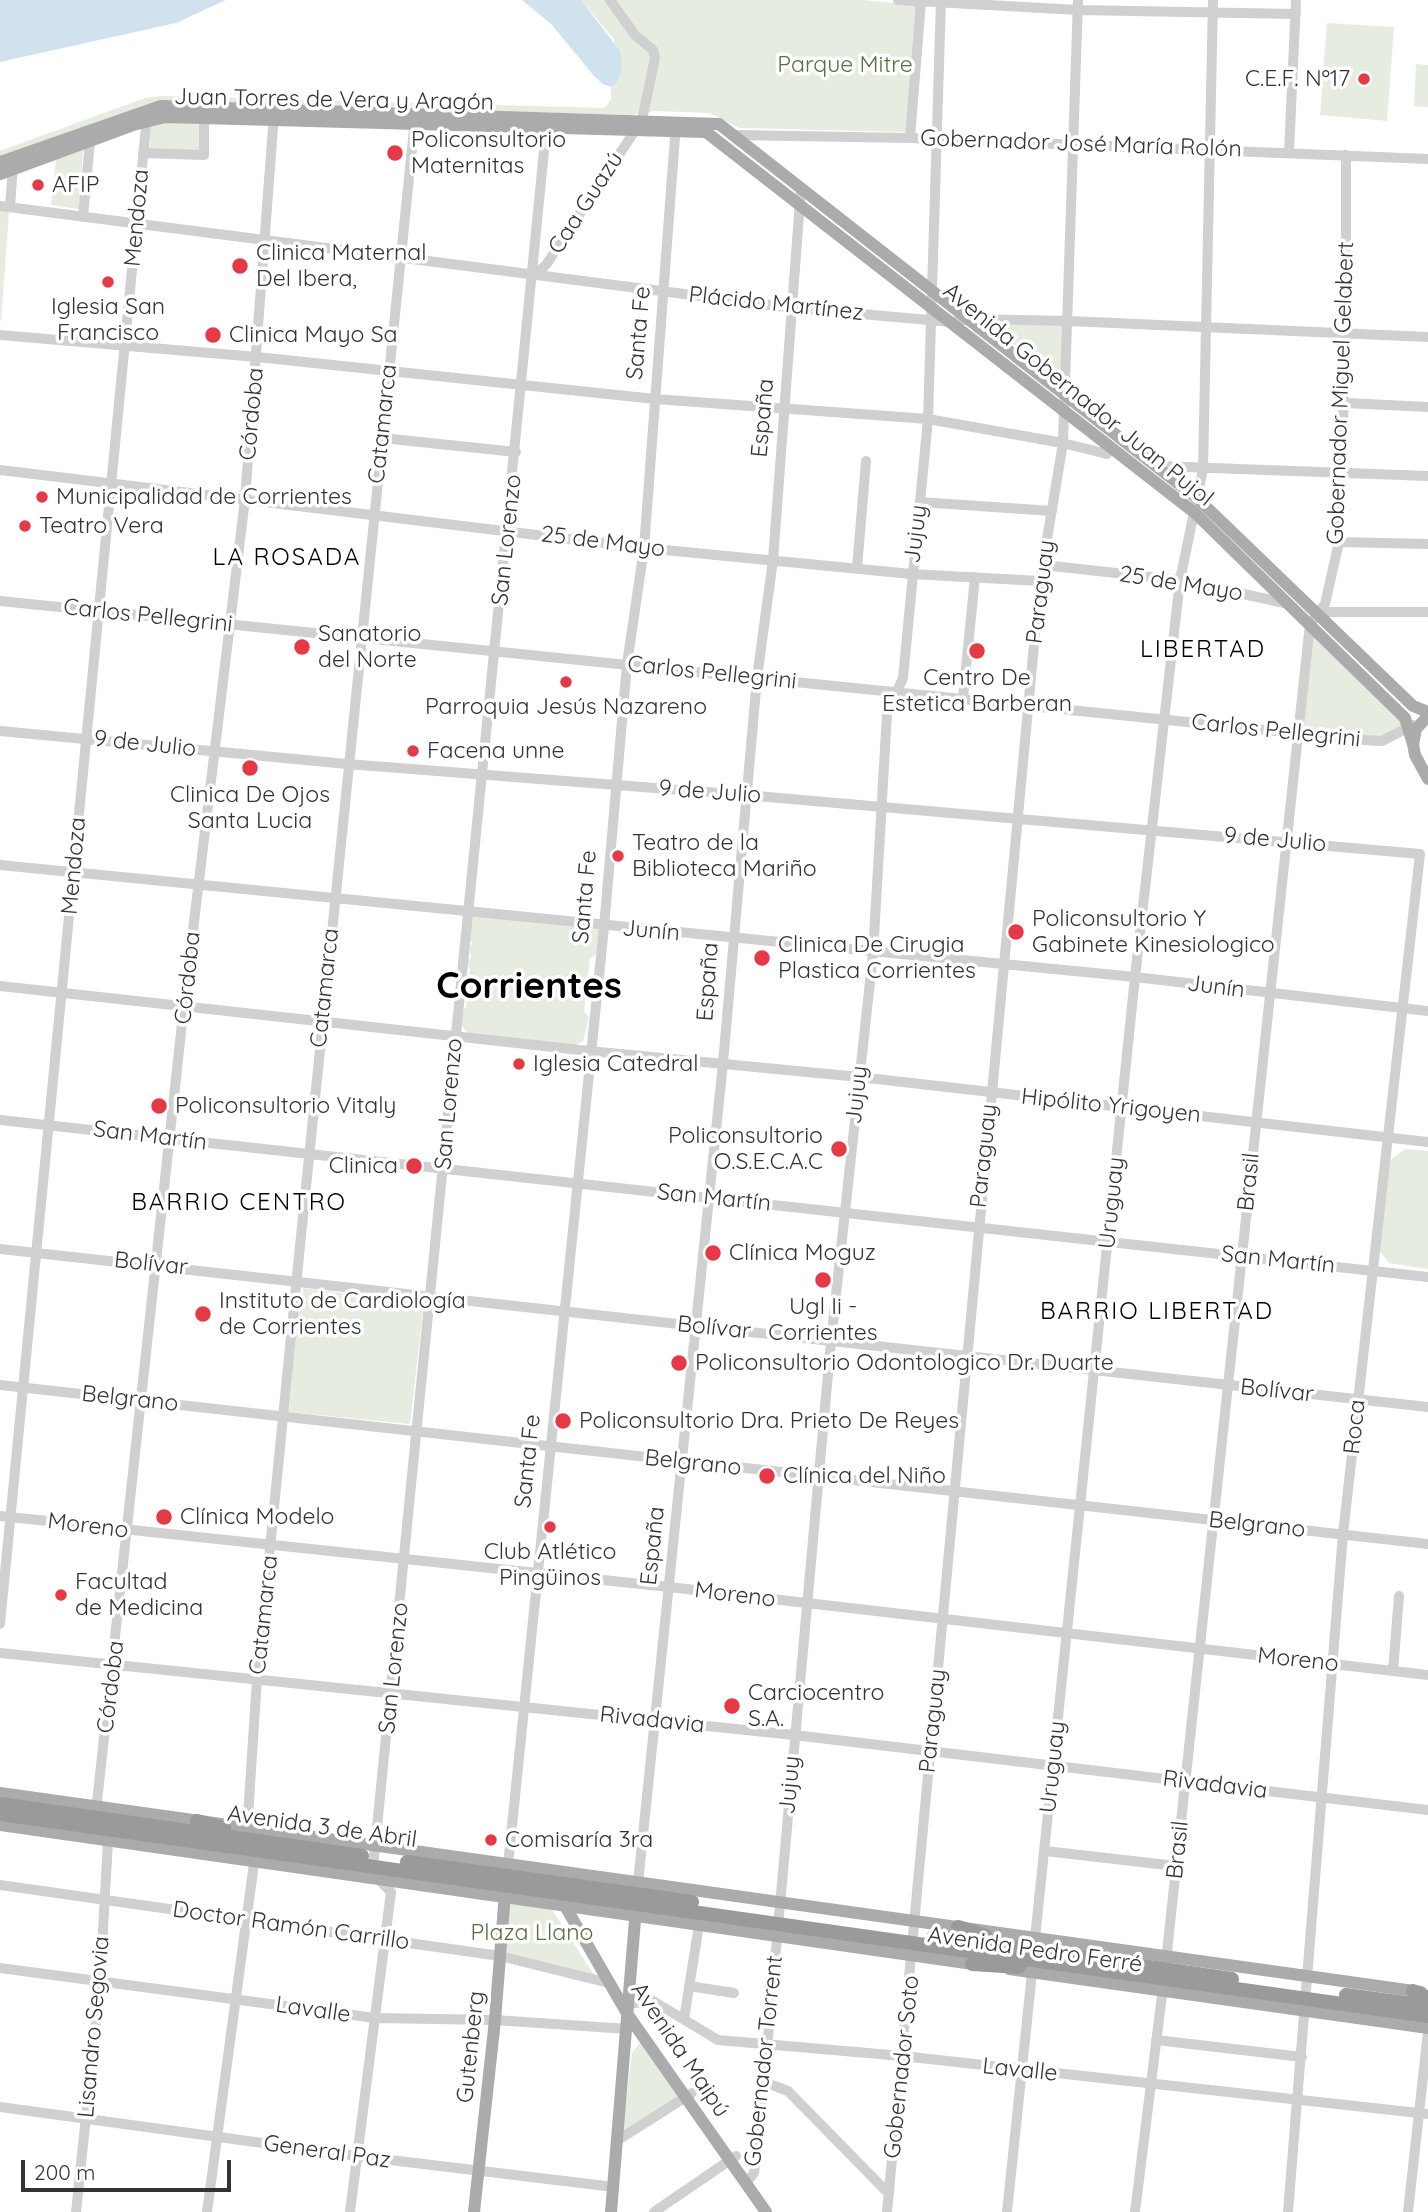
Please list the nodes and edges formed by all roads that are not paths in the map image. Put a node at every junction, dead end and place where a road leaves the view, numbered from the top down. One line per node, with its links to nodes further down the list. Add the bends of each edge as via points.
1 (610, 0): 15 (street, via 655,58)
2 (898, 0): 5 (street)
3 (1213, 0): 8 (street, Uruguay)
4 (1296, 0): 9 (street)
5 (920, 1): 6 (street); 18 (street)
6 (941, 1): 7 (street); 19 (street, Jujuy)
7 (1078, 5): 8 (street); 21 (street, Paraguay)
8 (1213, 13): 9 (street); 22 (street, Uruguay)
9 (1296, 14): 23 (street)
10 (274, 114): 11 (main road, Juan Torres de Vera y Aragón); 12 (main road, Juan Torres de Vera y Aragón); 13 (main road, Juan Torres de Vera y Aragón); 34 (street, Córdoba)
11 (147, 115): 12 (main road, Juan Torres de Vera y Aragón); 20 (main road, Juan Torres de Vera y Aragón); 24 (street, Mendoza); 28 (main road, Juan Torres de Vera y Aragón)
12 (204, 117): 24 (street, via 204,155)
13 (415, 118): 14 (main road, Juan Torres de Vera y Aragón); 35 (street, Catamarca)
14 (547, 122): 15 (main road, Juan Torres de Vera y Aragón); 36 (street, San Lorenzo)
15 (638, 124): 16 (main road, Juan Torres de Vera y Aragón); 36 (street, Caa Guazú, via 546,265)
16 (676, 125): 17 (main road, Avenida Gobernador Juan Pujol, via 712,121); 30 (main road, Avenida Gobernador Juan Pujol, via 712,136); 38 (street, Santa Fe)
17 (734, 135): 18 (street, Gobernador José María Rolón); 29 (main road, Avenida Gobernador Juan Pujol)
18 (910, 138): 19 (street, Gobernador José María Rolón)
19 (936, 139): 21 (street, Gobernador José María Rolón); 37 (street, Jujuy)
20 (90, 141): 28 (main road, Juan Torres de Vera y Aragón); 32 (street)
21 (1074, 145): 22 (street, Gobernador José María Rolón); 43 (street, Paraguay)
22 (1210, 149): 23 (street, Gobernador José María Rolón); 45 (street, Uruguay)
23 (1289, 152): 25 (street, Gobernador José María Rolón)
24 (143, 153): 33 (street, Mendoza)
25 (1346, 155): 26 (street, Gobernador José María Rolón); 46 (street, Gobernador Miguel Gelabert)
26 (1428, 159)
27 (0, 162): 28 (main road, Juan Torres de Vera y Aragón)
28 (9, 167): 31 (street)
29 (801, 188): 30 (street, España); 37 (main road, Avenida Gobernador Juan Pujol)
30 (800, 204): 39 (main road, Avenida Gobernador Juan Pujol); 40 (street, España)
31 (5, 207): 32 (street, Plácido Martínez)
32 (83, 217): 33 (street, Plácido Martínez)
33 (137, 224): 34 (street, Plácido Martínez); 49 (street, Mendoza)
34 (267, 240): 35 (street, Plácido Martínez); 50 (street, Córdoba)
35 (401, 257): 36 (street, Plácido Martínez); 51 (street, Catamarca)
36 (534, 275): 38 (street, Plácido Martínez); 52 (street, San Lorenzo)
37 (931, 289): 39 (street, Jujuy); 42 (main road, Avenida Gobernador Juan Pujol)
38 (664, 292): 40 (street, Plácido Martínez); 53 (street, Santa Fe)
39 (932, 305): 41 (street, Jujuy); 44 (main road, Avenida Gobernador Juan Pujol)
40 (793, 308): 41 (street, Plácido Martínez); 57 (street, España)
41 (932, 319): 44 (street, Plácido Martínez); 58 (street, Jujuy)
42 (969, 319): 43 (street, Plácido Martínez); 44 (street, Plácido Martínez); 54 (main road, Avenida Gobernador Juan Pujol)
43 (1069, 321): 45 (street, Plácido Martínez); 54 (street, Paraguay)
44 (952, 322): 54 (main road, Avenida Gobernador Juan Pujol)
45 (1208, 329): 46 (street, Plácido Martínez); 65 (street, Uruguay)
46 (1346, 333): 48 (street, Plácido Martínez); 55 (street, Gobernador Miguel Gelabert)
47 (0, 335): 49 (street)
48 (1428, 337)
49 (126, 346): 50 (street); 69 (street, Mendoza)
50 (257, 357): 51 (street); 70 (street, Córdoba)
51 (389, 370): 52 (street); 59 (street, Catamarca)
52 (523, 384): 53 (street); 61 (street, San Lorenzo)
53 (655, 399): 57 (street); 79 (street, Santa Fe)
54 (1064, 400): 60 (street, Paraguay); 64 (main road, Avenida Gobernador Juan Pujol, via 1083,408); 74 (main road, Avenida Gobernador Juan Pujol)
55 (1345, 403): 56 (street); 67 (street, Gobernador Miguel Gelabert)
56 (1428, 407)
57 (785, 409): 58 (street); 80 (street, España)
58 (928, 419): 60 (street); 72 (street, Jujuy)
59 (382, 438): 61 (street); 75 (street, Catamarca)
60 (1063, 443): 62 (street); 73 (street, Paraguay)
61 (516, 452): 76 (street, San Lorenzo)
62 (1107, 454)
63 (866, 461): 82 (street)
64 (1158, 466): 65 (street); 71 (main road, Avenida Gobernador Juan Pujol)
65 (1203, 469): 67 (street); 71 (street, Uruguay)
66 (0, 470): 69 (street, 25 de Mayo)
67 (1343, 473): 68 (street); 77 (street, Gobernador Miguel Gelabert)
68 (1428, 476)
69 (112, 483): 70 (street, 25 de Mayo); 89 (street, Mendoza)
70 (245, 499): 75 (street, 25 de Mayo); 92 (street, Córdoba)
71 (1198, 499): 74 (street, Uruguay); 90 (main road, Avenida Gobernador Juan Pujol)
72 (920, 502): 73 (street); 83 (street, Jujuy)
73 (1052, 511): 81 (street, Paraguay)
74 (1195, 513): 85 (street, Uruguay); 88 (main road, Avenida Gobernador Juan Pujol)
75 (373, 514): 76 (street, 25 de Mayo); 94 (street, Catamarca)
76 (508, 531): 79 (street, 25 de Mayo); 95 (street, San Lorenzo)
77 (1339, 542): 78 (street); 90 (street, Gobernador Miguel Gelabert, via 1325,604)
78 (1428, 544)
79 (643, 548): 80 (street, 25 de Mayo); 96 (street, Santa Fe)
80 (773, 560): 82 (street, 25 de Mayo); 97 (street, España)
81 (1043, 565): 85 (street, 25 de Mayo); 86 (street, Paraguay)
82 (857, 568): 83 (street, 25 de Mayo)
83 (911, 574): 84 (street, 25 de Mayo); 98 (street, Jujuy, via 903,678)
84 (975, 577): 86 (street, 25 de Mayo); 99 (street)
85 (1180, 580): 88 (street, 25 de Mayo); 102 (street, Uruguay)
86 (1040, 581): 100 (street, Paraguay)
87 (0, 601): 89 (street, Carlos Pellegrini)
88 (1289, 604): 90 (street, 25 de Mayo); 93 (main road, Avenida Gobernador Juan Pujol)
89 (100, 611): 92 (street, Carlos Pellegrini); 105 (street, Mendoza)
90 (1318, 612): 91 (street, 25 de Mayo); 93 (street, Gobernador Miguel Gelabert); 101 (main road, Avenida Gobernador Juan Pujol)
91 (1428, 612)
92 (230, 624): 94 (street, Carlos Pellegrini); 106 (street, Córdoba)
93 (1310, 624): 101 (main road, Avenida Gobernador Juan Pujol, via 1387,700); 104 (street, Brasil)
94 (360, 638): 95 (street, Carlos Pellegrini); 107 (street, Catamarca)
95 (495, 653): 96 (street, Carlos Pellegrini); 108 (street, San Lorenzo)
96 (627, 664): 97 (street, Carlos Pellegrini); 110 (street, Santa Fe)
97 (757, 678): 98 (street, Carlos Pellegrini); 111 (street, España)
98 (895, 691): 99 (street, Carlos Pellegrini); 112 (street, Jujuy, via 887,714)
99 (962, 698): 100 (street, Carlos Pellegrini)
100 (1028, 704): 102 (street, Carlos Pellegrini); 113 (street, Paraguay)
101 (1423, 716): 104 (street, Carlos Pellegrini, via 1405,732 1382,741); 109 (main road, via 1413,744)
102 (1164, 720): 104 (street, Carlos Pellegrini); 114 (street, Uruguay)
103 (0, 731): 105 (street, 9 de Julio)
104 (1297, 733): 115 (street, Brasil)
105 (87, 738): 106 (street, 9 de Julio); 118 (street, Mendoza)
106 (215, 751): 107 (street, 9 de Julio); 119 (street, Córdoba)
107 (347, 764): 108 (street, 9 de Julio); 120 (street, Catamarca)
108 (482, 775): 110 (street, 9 de Julio); 121 (street, San Lorenzo)
109 (1428, 779)
110 (616, 786): 111 (street, 9 de Julio); 122 (street, Santa Fe)
111 (746, 795): 112 (street, 9 de Julio); 123 (street, España)
112 (881, 807): 113 (street, 9 de Julio); 124 (street, Jujuy)
113 (1018, 819): 114 (street, 9 de Julio); 125 (street, Paraguay)
114 (1151, 830): 115 (street, 9 de Julio); 126 (street, Uruguay)
115 (1287, 841): 116 (street, 9 de Julio); 129 (street, Brasil)
116 (1424, 851): 131 (street, Roca)
117 (0, 866): 118 (street, Junín)
118 (74, 873): 119 (street, Junín); 128 (street, Mendoza)
119 (198, 885): 120 (street, Junín); 130 (street, Córdoba)
120 (334, 899): 121 (street, Junín); 133 (street, Catamarca)
121 (468, 913): 122 (street, Junín); 134 (street, San Lorenzo)
122 (604, 927): 123 (street, Junín); 135 (street, Santa Fe)
123 (732, 939): 124 (street, Junín); 136 (street, España)
124 (873, 954): 125 (street, Junín); 137 (street, Jujuy)
125 (1004, 965): 126 (street, Junín); 138 (street, Paraguay)
126 (1135, 977): 129 (street, Junín); 139 (street, Uruguay)
127 (0, 986): 128 (street, Hipólito Yrigoyen)
128 (62, 992): 130 (street, Hipólito Yrigoyen); 142 (street, Mendoza)
129 (1271, 993): 131 (street, Junín); 141 (street, Brasil)
130 (184, 1005): 133 (street, Hipólito Yrigoyen); 144 (street, Córdoba)
131 (1401, 1008): 132 (street, Junín); 143 (street, Roca)
132 (1428, 1011)
133 (322, 1019): 134 (street, Hipólito Yrigoyen); 146 (street, Catamarca)
134 (456, 1034): 135 (street, Hipólito Yrigoyen); 147 (street, San Lorenzo)
135 (589, 1051): 136 (street, Hipólito Yrigoyen); 148 (street, Santa Fe)
136 (723, 1063): 137 (street, Hipólito Yrigoyen); 149 (street, España)
137 (859, 1077): 138 (street, Hipólito Yrigoyen); 150 (street, Jujuy)
138 (990, 1093): 139 (street, Hipólito Yrigoyen); 151 (street, Paraguay)
139 (1123, 1107): 141 (street, Hipólito Yrigoyen); 152 (street, Uruguay)
140 (0, 1120): 142 (street, San Martín)
141 (1255, 1123): 143 (street, Hipólito Yrigoyen); 155 (street, Brasil)
142 (48, 1125): 144 (street, San Martín); 154 (street, Mendoza)
143 (1387, 1138): 145 (street, Hipólito Yrigoyen); 157 (street, Roca)
144 (171, 1139): 146 (street, San Martín); 156 (street, Córdoba)
145 (1428, 1142)
146 (309, 1155): 147 (street, San Martín); 159 (street, Catamarca)
147 (444, 1170): 148 (street, San Martín); 160 (street, San Lorenzo)
148 (577, 1184): 149 (street, San Martín); 161 (street, Santa Fe)
149 (709, 1197): 150 (street, San Martín); 162 (street, España)
150 (844, 1211): 151 (street, San Martín); 163 (street, Jujuy)
151 (977, 1226): 152 (street, San Martín); 164 (street, Paraguay)
152 (1108, 1240): 155 (street, San Martín); 165 (street, Uruguay)
153 (0, 1249): 154 (street, Bolívar)
154 (35, 1252): 156 (street, Bolívar); 168 (street, Mendoza)
155 (1240, 1256): 157 (street, San Martín); 167 (street, Brasil)
156 (157, 1265): 159 (street, Bolívar); 170 (street, Córdoba)
157 (1371, 1271): 158 (street, San Martín); 169 (street, Roca)
158 (1428, 1277)
159 (296, 1280): 160 (street, Bolívar); 172 (street, Catamarca)
160 (431, 1297): 161 (street, Bolívar); 173 (street, San Lorenzo)
161 (564, 1312): 162 (street, Bolívar); 174 (street, Santa Fe)
162 (696, 1326): 163 (street, Bolívar); 175 (street, España)
163 (831, 1342): 164 (street, Bolívar); 176 (street, Jujuy)
164 (967, 1357): 165 (street, Bolívar); 177 (street, Paraguay)
165 (1094, 1371): 167 (street, Bolívar); 178 (street, Uruguay)
166 (0, 1385): 168 (street, Belgrano)
167 (1227, 1386): 169 (street, Bolívar); 180 (street, Brasil)
168 (22, 1387): 170 (street, Belgrano); 179 (street, Mendoza)
169 (1358, 1399): 171 (street, Bolívar); 182 (street, Roca)
170 (142, 1401): 172 (street, Belgrano); 181 (street, Córdoba)
171 (1428, 1407)
172 (283, 1415): 173 (street, Belgrano); 184 (street, Catamarca)
173 (418, 1432): 174 (street, Belgrano); 185 (street, San Lorenzo)
174 (550, 1448): 175 (street, Belgrano); 186 (street, Santa Fe)
175 (683, 1462): 176 (street, Belgrano); 187 (street, España)
176 (820, 1476): 177 (street, Belgrano); 189 (street, Jujuy)
177 (955, 1492): 178 (street, Belgrano); 190 (street, Paraguay)
178 (1080, 1504): 180 (street, Belgrano); 192 (street, Uruguay)
179 (5, 1516): 181 (street, Moreno); 191 (street, Mendoza)
180 (1212, 1520): 182 (street, Belgrano); 193 (street, Brasil)
181 (128, 1531): 184 (street, Moreno); 196 (street, Córdoba)
182 (1343, 1534): 183 (street, Belgrano); 195 (street, Roca)
183 (1428, 1544)
184 (272, 1545): 185 (street, Moreno); 199 (street, Catamarca)
185 (404, 1559): 186 (street, Moreno); 200 (street, San Lorenzo)
186 (538, 1573): 187 (street, Moreno); 201 (street, Santa Fe)
187 (669, 1587): 189 (street, Moreno); 202 (street, España)
188 (1399, 1596): 197 (street)
189 (808, 1604): 190 (street, Moreno); 203 (street, Jujuy)
190 (944, 1620): 192 (street, Moreno); 204 (street, Paraguay)
191 (0, 1624)
192 (1067, 1633): 193 (street, Moreno); 205 (street, Uruguay)
193 (1199, 1650): 195 (street, Moreno); 206 (street, Brasil)
194 (0, 1653): 196 (street, Rivadavia)
195 (1334, 1664): 197 (street, Moreno); 208 (street, Roca)
196 (114, 1665): 199 (street, Rivadavia); 212 (street, Córdoba)
197 (1393, 1671): 198 (street, Moreno)
198 (1428, 1675)
199 (257, 1679): 200 (street, Rivadavia); 216 (street, Catamarca)
200 (391, 1694): 201 (street, Rivadavia); 218 (street, San Lorenzo)
201 (524, 1708): 202 (street, Rivadavia); 220 (street, Santa Fe)
202 (655, 1721): 203 (street, Rivadavia); 222 (street, España)
203 (794, 1735): 204 (street, Rivadavia); 225 (street, Jujuy)
204 (929, 1753): 205 (street, Rivadavia); 231 (street, Paraguay)
205 (1053, 1767): 206 (street, Rivadavia); 217 (street, Uruguay)
206 (1185, 1781): 208 (street, Rivadavia); 219 (street, Brasil)
207 (0, 1793): 212 (main road, Avenida 3 de Abril)
208 (1324, 1798): 210 (street, Rivadavia); 245 (street, Roca)
209 (0, 1804): 212 (highway, Avenida 3 de Abril)
210 (1428, 1810)
211 (0, 1814): 212 (highway, Avenida 3 de Abril)
212 (96, 1818): 213 (main road, Avenida 3 de Abril); 215 (street); 216 (highway, Avenida 3 de Abril)
213 (197, 1821): 216 (highway, via 241,1833)
214 (0, 1825): 215 (main road, Avenida 3 de Abril)
215 (108, 1841): 216 (main road, Avenida 3 de Abril); 223 (street, Lisandro Segovia)
216 (251, 1845): 218 (highway, Avenida 3 de Abril); 218 (main road, Avenida 3 de Abril); 218 (highway, Avenida 3 de Abril, via 262,1858); 226 (street, Catamarca)
217 (1045, 1851): 219 (street); 230 (street, Uruguay)
218 (375, 1863): 220 (highway, Avenida 3 de Abril); 220 (main road, Avenida 3 de Abril); 232 (street, via 391,1892)
219 (1176, 1866): 240 (street, Brasil)
220 (506, 1881): 222 (highway, Avenida 3 de Abril); 222 (main road, via 572,1874); 224 (main road, Avenida 3 de Abril); 234 (main road, Gutenberg)
221 (0, 1885): 223 (street, Doctor Ramón Carrillo)
222 (637, 1899): 224 (main road, Avenida 3 de Abril); 225 (highway, Avenida Pedro Ferré); 225 (main road, Avenida Pedro Ferré); 227 (main road, Avenida Pedro Ferré); 237 (main road)
223 (103, 1900): 226 (street, Doctor Ramón Carrillo); 241 (street, Lisandro Segovia)
224 (565, 1906): 229 (main road, Avenida Maipú)
225 (779, 1920): 227 (main road, Avenida Pedro Ferré); 231 (highway, Avenida Pedro Ferré); 231 (main road, Avenida Pedro Ferré); 257 (street, Gobernador Torrent)
226 (248, 1921): 232 (street, Doctor Ramón Carrillo); 247 (street, Catamarca)
227 (699, 1925): 243 (street)
228 (958, 1927): 230 (main road, Avenida Pedro Ferré); 231 (main road, Avenida Pedro Ferré); 233 (highway)
229 (581, 1933): 237 (main road, via 614,1976); 242 (main road, Avenida Maipú)
230 (1035, 1938): 240 (main road, Avenida Pedro Ferré)
231 (914, 1939): 233 (highway, Avenida Pedro Ferré); 235 (main road, Avenida Pedro Ferré); 238 (highway, Avenida Pedro Ferré); 258 (street, Gobernador Soto)
232 (384, 1940): 234 (street, Doctor Ramón Carrillo); 251 (street)
233 (1045, 1950): 240 (highway, Avenida Pedro Ferré)
234 (500, 1956): 242 (street, Doctor Ramón Carrillo); 252 (main road, Gutenberg)
235 (972, 1964): 238 (highway); 239 (main road, Avenida Pedro Ferré)
236 (0, 1968): 241 (street, Lavalle)
237 (631, 1968): 249 (main road)
238 (1101, 1971): 240 (highway, Avenida Pedro Ferré)
239 (1032, 1973): 240 (main road, Avenida Pedro Ferré); 260 (street)
240 (1164, 1975): 245 (highway, Avenida Pedro Ferré); 245 (main road, Avenida Pedro Ferré); 256 (street, Brasil)
241 (100, 1983): 247 (street, Lavalle); 267 (street, Lisandro Segovia)
242 (610, 1983): 249 (main road, Avenida Maipú)
243 (689, 1986): 244 (street); 253 (street)
244 (734, 1993)
245 (1308, 1994): 246 (main road, Avenida Pedro Ferré); 248 (highway, Avenida Pedro Ferré); 250 (highway, Avenida Pedro Ferré); 255 (main road, Avenida Pedro Ferré); 259 (street, Roca)
246 (1423, 1994)
247 (235, 2000): 251 (street, Lavalle); 268 (street, Catamarca)
248 (1428, 2006)
249 (626, 2008): 253 (street, Lavalle, via 653,2001); 254 (main road); 263 (main road, Avenida Maipú)
250 (1428, 2016)
251 (375, 2018): 252 (street, Lavalle); 270 (street)
252 (495, 2020): 254 (street, Lavalle); 272 (main road, Gutenberg)
253 (684, 2020): 257 (street, Lavalle, via 718,2040)
254 (628, 2029): 269 (main road)
255 (1428, 2030): 266 (street)
256 (1156, 2040): 259 (street); 262 (street, Brasil)
257 (767, 2043): 258 (street, Lavalle); 261 (street, Gobernador Torrent)
258 (902, 2056): 260 (street, Lavalle); 275 (street, Gobernador Soto)
259 (1302, 2057): 264 (street, Roca)
260 (1021, 2070): 262 (street, Lavalle); 285 (street)
261 (764, 2082): 273 (street, Gobernador Torrent); 275 (street, via 788,2091)
262 (1151, 2083): 264 (street, Lavalle); 286 (street, Brasil)
263 (689, 2095): 269 (street); 271 (main road, Avenida Maipú)
264 (1298, 2099): 266 (street, Lavalle); 287 (street, Roca)
265 (0, 2107): 267 (street, General Paz)
266 (1423, 2114): 288 (street)
267 (86, 2118): 268 (street, General Paz); 276 (street, Lisandro Segovia)
268 (217, 2137): 270 (street, General Paz); 277 (street, Catamarca)
269 (618, 2140): 274 (main road)
270 (357, 2156): 272 (street, General Paz); 278 (street)
271 (733, 2158): 273 (main road, Avenida Maipú); 281 (street)
272 (479, 2172): 274 (street, General Paz); 279 (main road, Gutenberg)
273 (749, 2180): 282 (main road, Avenida Maipú); 283 (main road, Avenida Maipú)
274 (614, 2186): 280 (main road)
275 (889, 2194): 284 (street, Gobernador Soto)
276 (76, 2212)
277 (207, 2212)
278 (350, 2212)
279 (474, 2212)
280 (611, 2212)
281 (654, 2212)
282 (766, 2212)
283 (776, 2212)
284 (887, 2212)
285 (1007, 2212)
286 (1135, 2212)
287 (1288, 2212)
288 (1408, 2212)

